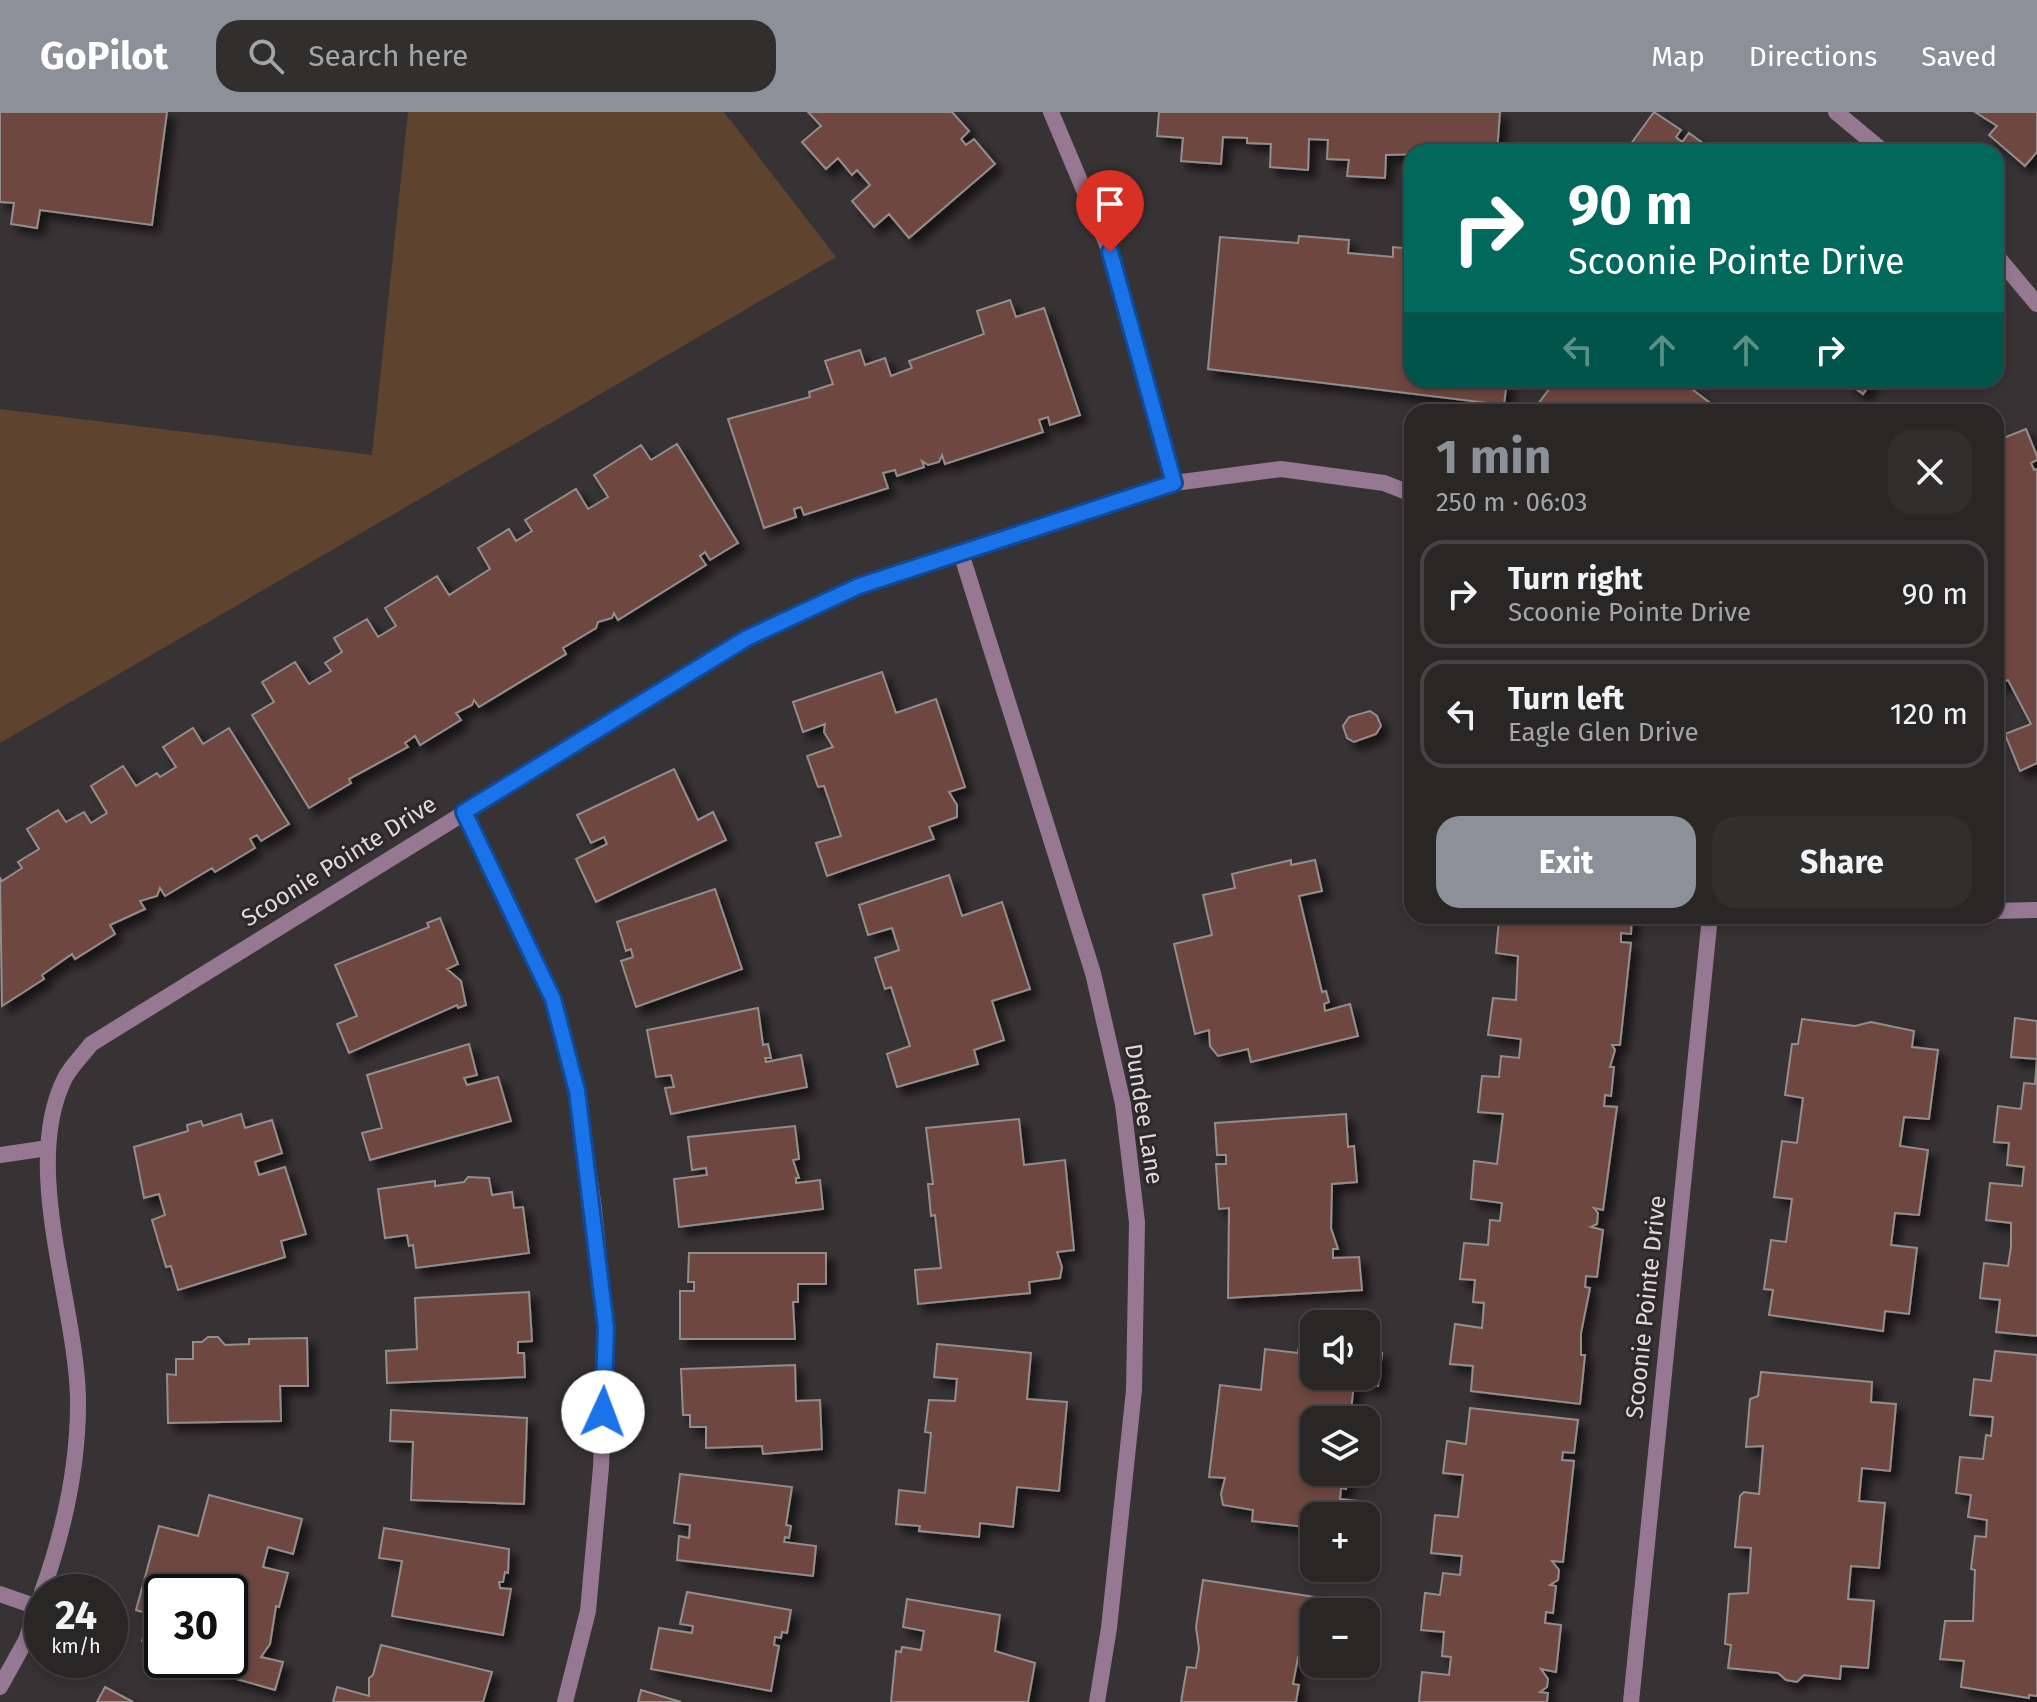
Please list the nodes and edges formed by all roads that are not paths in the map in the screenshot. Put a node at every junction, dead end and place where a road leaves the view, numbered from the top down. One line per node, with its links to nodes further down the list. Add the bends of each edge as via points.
1 (1051, 112): 6 (street, via 1110,252)
2 (1836, 112): 3 (street)
3 (1874, 144)
4 (2004, 263): 5 (street)
5 (2037, 304)
6 (1174, 483): 7 (street, Scoonie Pointe Drive, via 1281,469 1384,483); 8 (street, Scoonie Pointe Drive)
7 (1404, 491)
8 (961, 553): 9 (street, Scoonie Pointe Drive, via 859,586 747,638); 21 (street, Dundee Lane, via 1093,973 1123,1104 1137,1222 1134,1390)
9 (464, 812): 13 (street, Scoonie Pointe Drive, via 91,1044 66,1077 50,1122); 20 (street, via 553,999 577,1091 594,1209 606,1328 601,1467 588,1611)
10 (2037, 910): 11 (street)
11 (2004, 911)
12 (1709, 924): 22 (street, Scoonie Pointe Drive)
13 (48, 1148): 14 (street); 15 (street, Scoonie Pointe Drive, via 78,1396 74,1474)
14 (0, 1155)
15 (48, 1574)
16 (0, 1594): 17 (street)
17 (24, 1596)
18 (24, 1644): 19 (street, Scoonie Pointe Drive)
19 (0, 1687)
20 (565, 1702)
21 (1097, 1702)
22 (1631, 1702)

